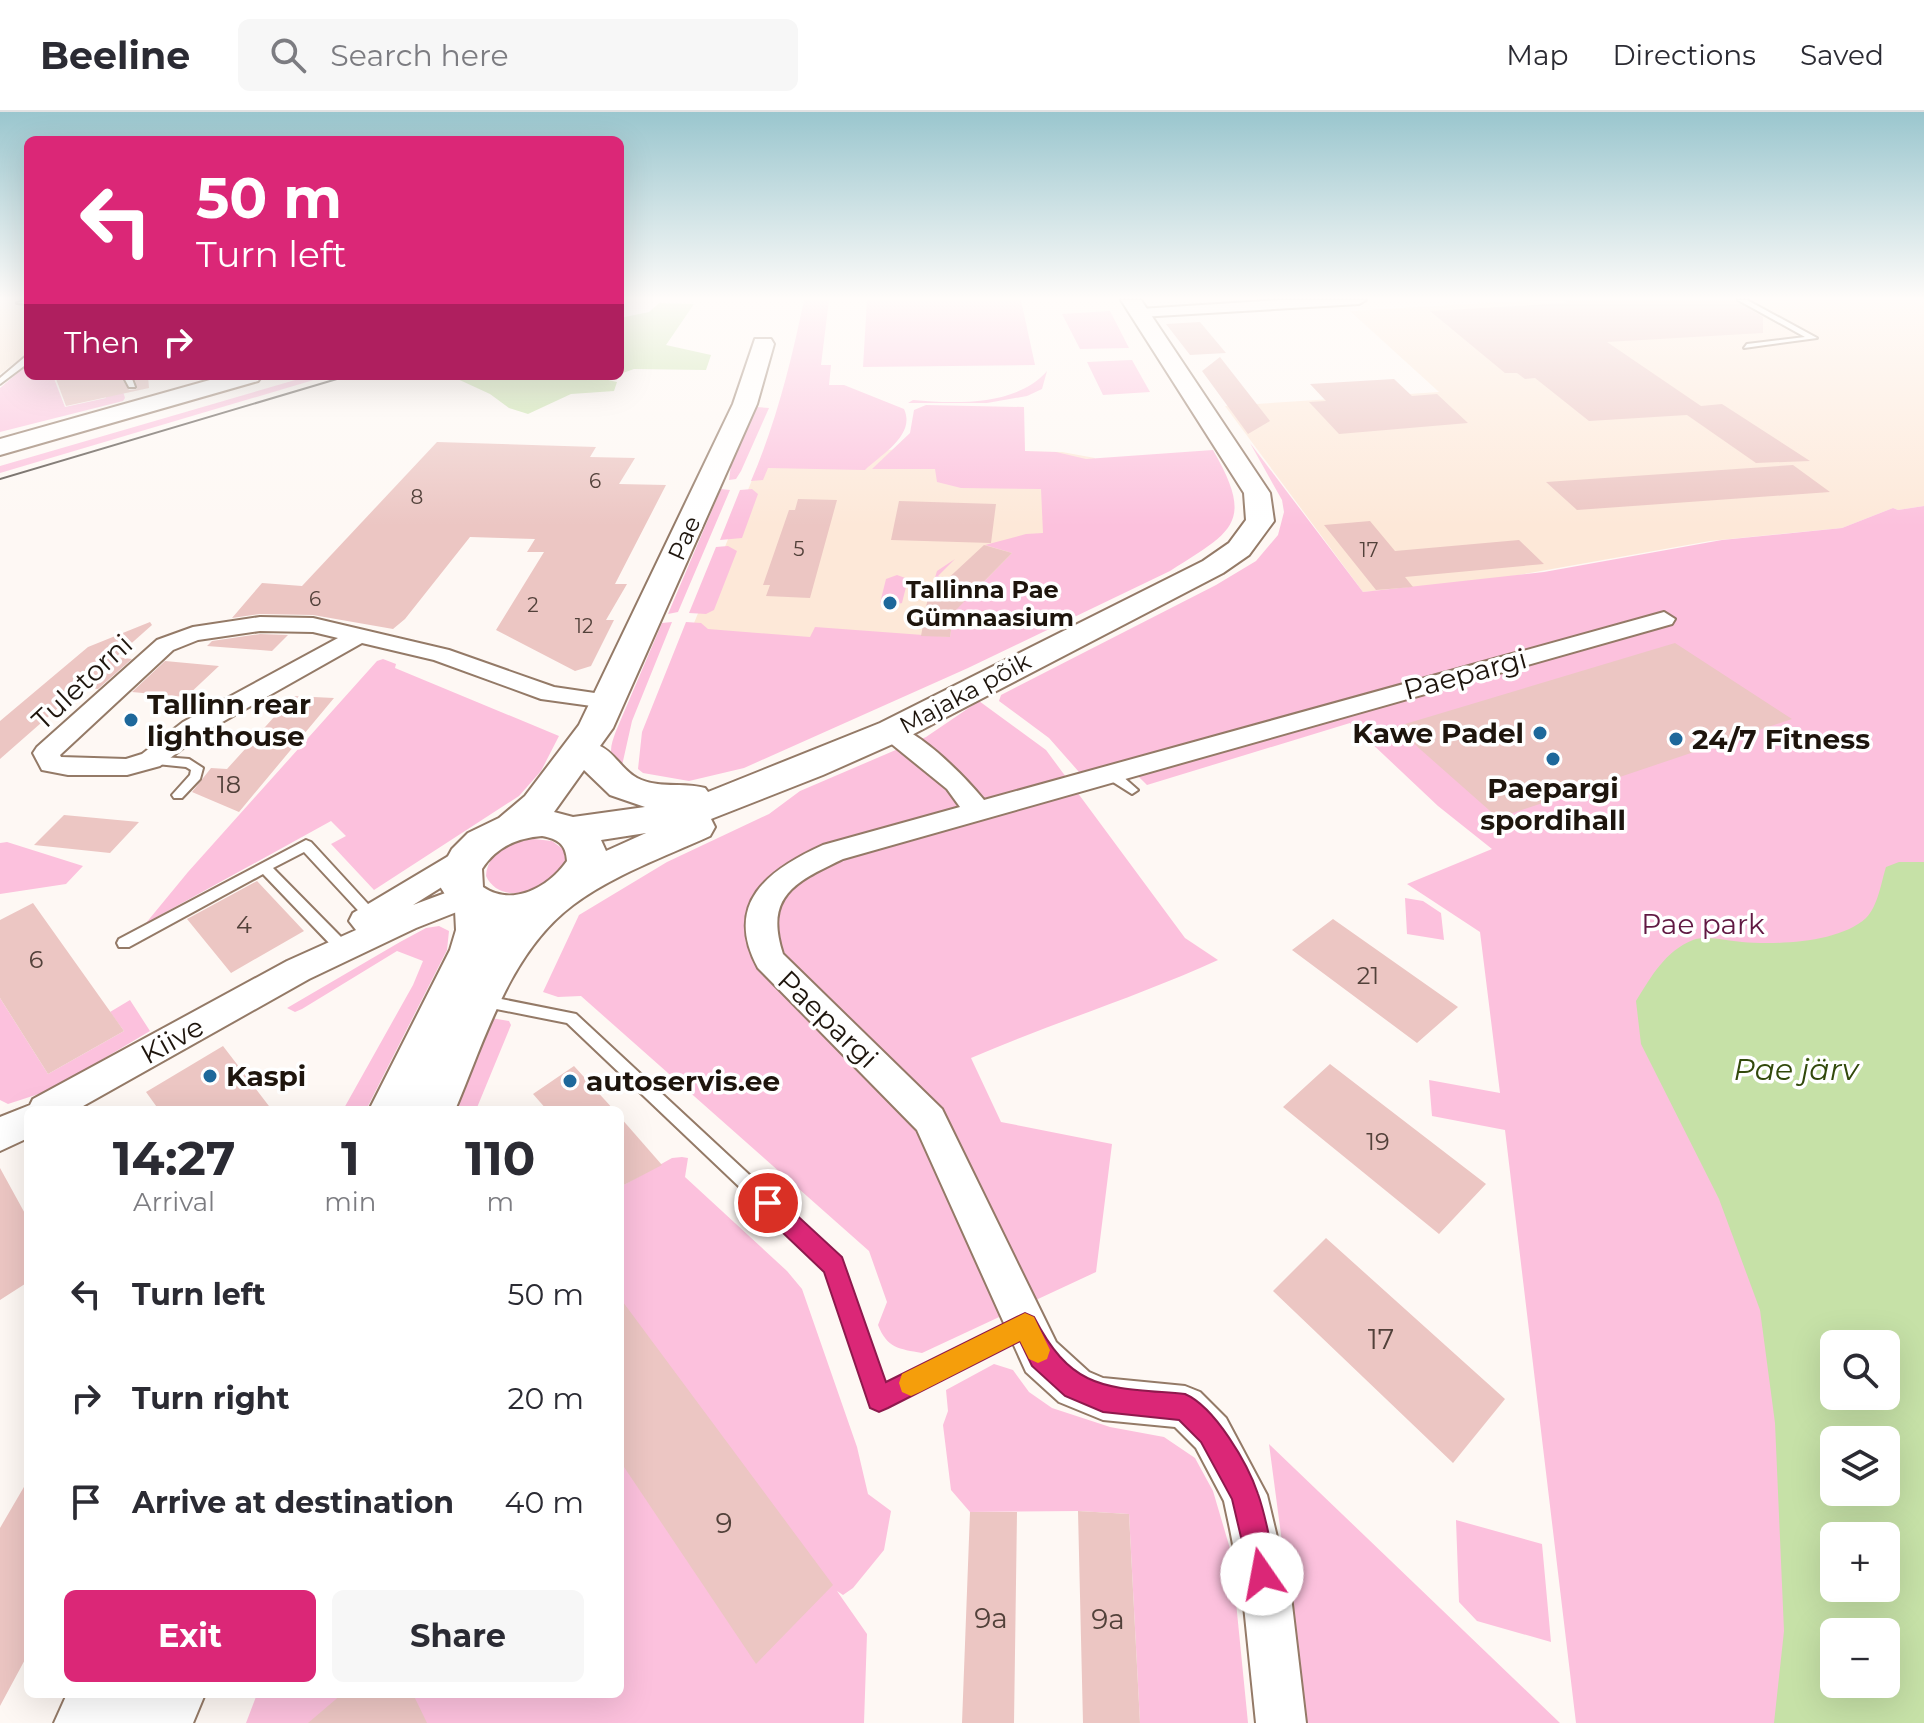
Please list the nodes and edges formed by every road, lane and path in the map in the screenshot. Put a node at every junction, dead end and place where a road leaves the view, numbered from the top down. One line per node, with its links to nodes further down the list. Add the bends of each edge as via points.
1 (754, 375): 9 (street, Pae)
2 (1180, 375): 10 (street, Majaka põik, via 1257,493 1260,521 1239,549)
3 (129, 380): 5 (lane)
4 (236, 380): 6 (highway)
5 (132, 385)
6 (0, 447)
7 (1664, 619): 15 (street, Paepargi, via 1118,783)
8 (356, 637): 9 (street, Tuletorni, via 441,655 550,694); 11 (street, Tuletorni, via 192,728); 11 (street, Tuletorni, via 313,625 260,624 193,634 165,645 46,753 51,764 68,767 127,767)
9 (598, 728): 13 (street, via 604,775 627,790 665,798); 16 (street, Pae, via 569,760 543,804); 17 (street, Pae)
10 (892, 731): 12 (street, Majaka põik); 15 (street, via 956,783)
11 (151, 760): 14 (lane, via 197,768)
12 (810, 767): 13 (street, Majaka põik); 20 (street, Majaka põik, via 740,808)
13 (753, 788): 17 (street, Majaka põik, via 704,808)
14 (178, 795)
15 (978, 811): 31 (street, Paepargi, via 833,852 791,871 767,893 760,938 769,960 930,1120)
16 (513, 827): 17 (street, via 542,823); 19 (street, via 486,839)
17 (573, 830): 20 (street, via 585,843 587,861 578,880)
18 (264, 867): 21 (lane, via 306,845); 22 (lane); 23 (lane)
19 (470, 886): 20 (street, via 512,910); 21 (street, Kiive); 24 (street, Kiive); 25 (street, via 477,930)
20 (557, 896): 25 (street)
21 (372, 916): 22 (street, Kiive)
22 (336, 941): 24 (street, Kiive)
23 (124, 943)
24 (298, 970): 26 (street, Kiive)
25 (465, 1002): 27 (street); 28 (street); 31 (lane, via 571,1018 834,1265 879,1399)
26 (52, 1106)
27 (396, 1106)
28 (432, 1106)
29 (24, 1122): 30 (street)
30 (0, 1135)
31 (1025, 1326): 36 (street, Paepargi, via 1041,1357 1074,1387 1103,1399 1185,1407 1211,1433 1245,1495 1267,1596)
32 (102, 1698): 34 (street)
33 (168, 1698): 35 (street)
34 (90, 1723)
35 (157, 1723)
36 (1281, 1723)

